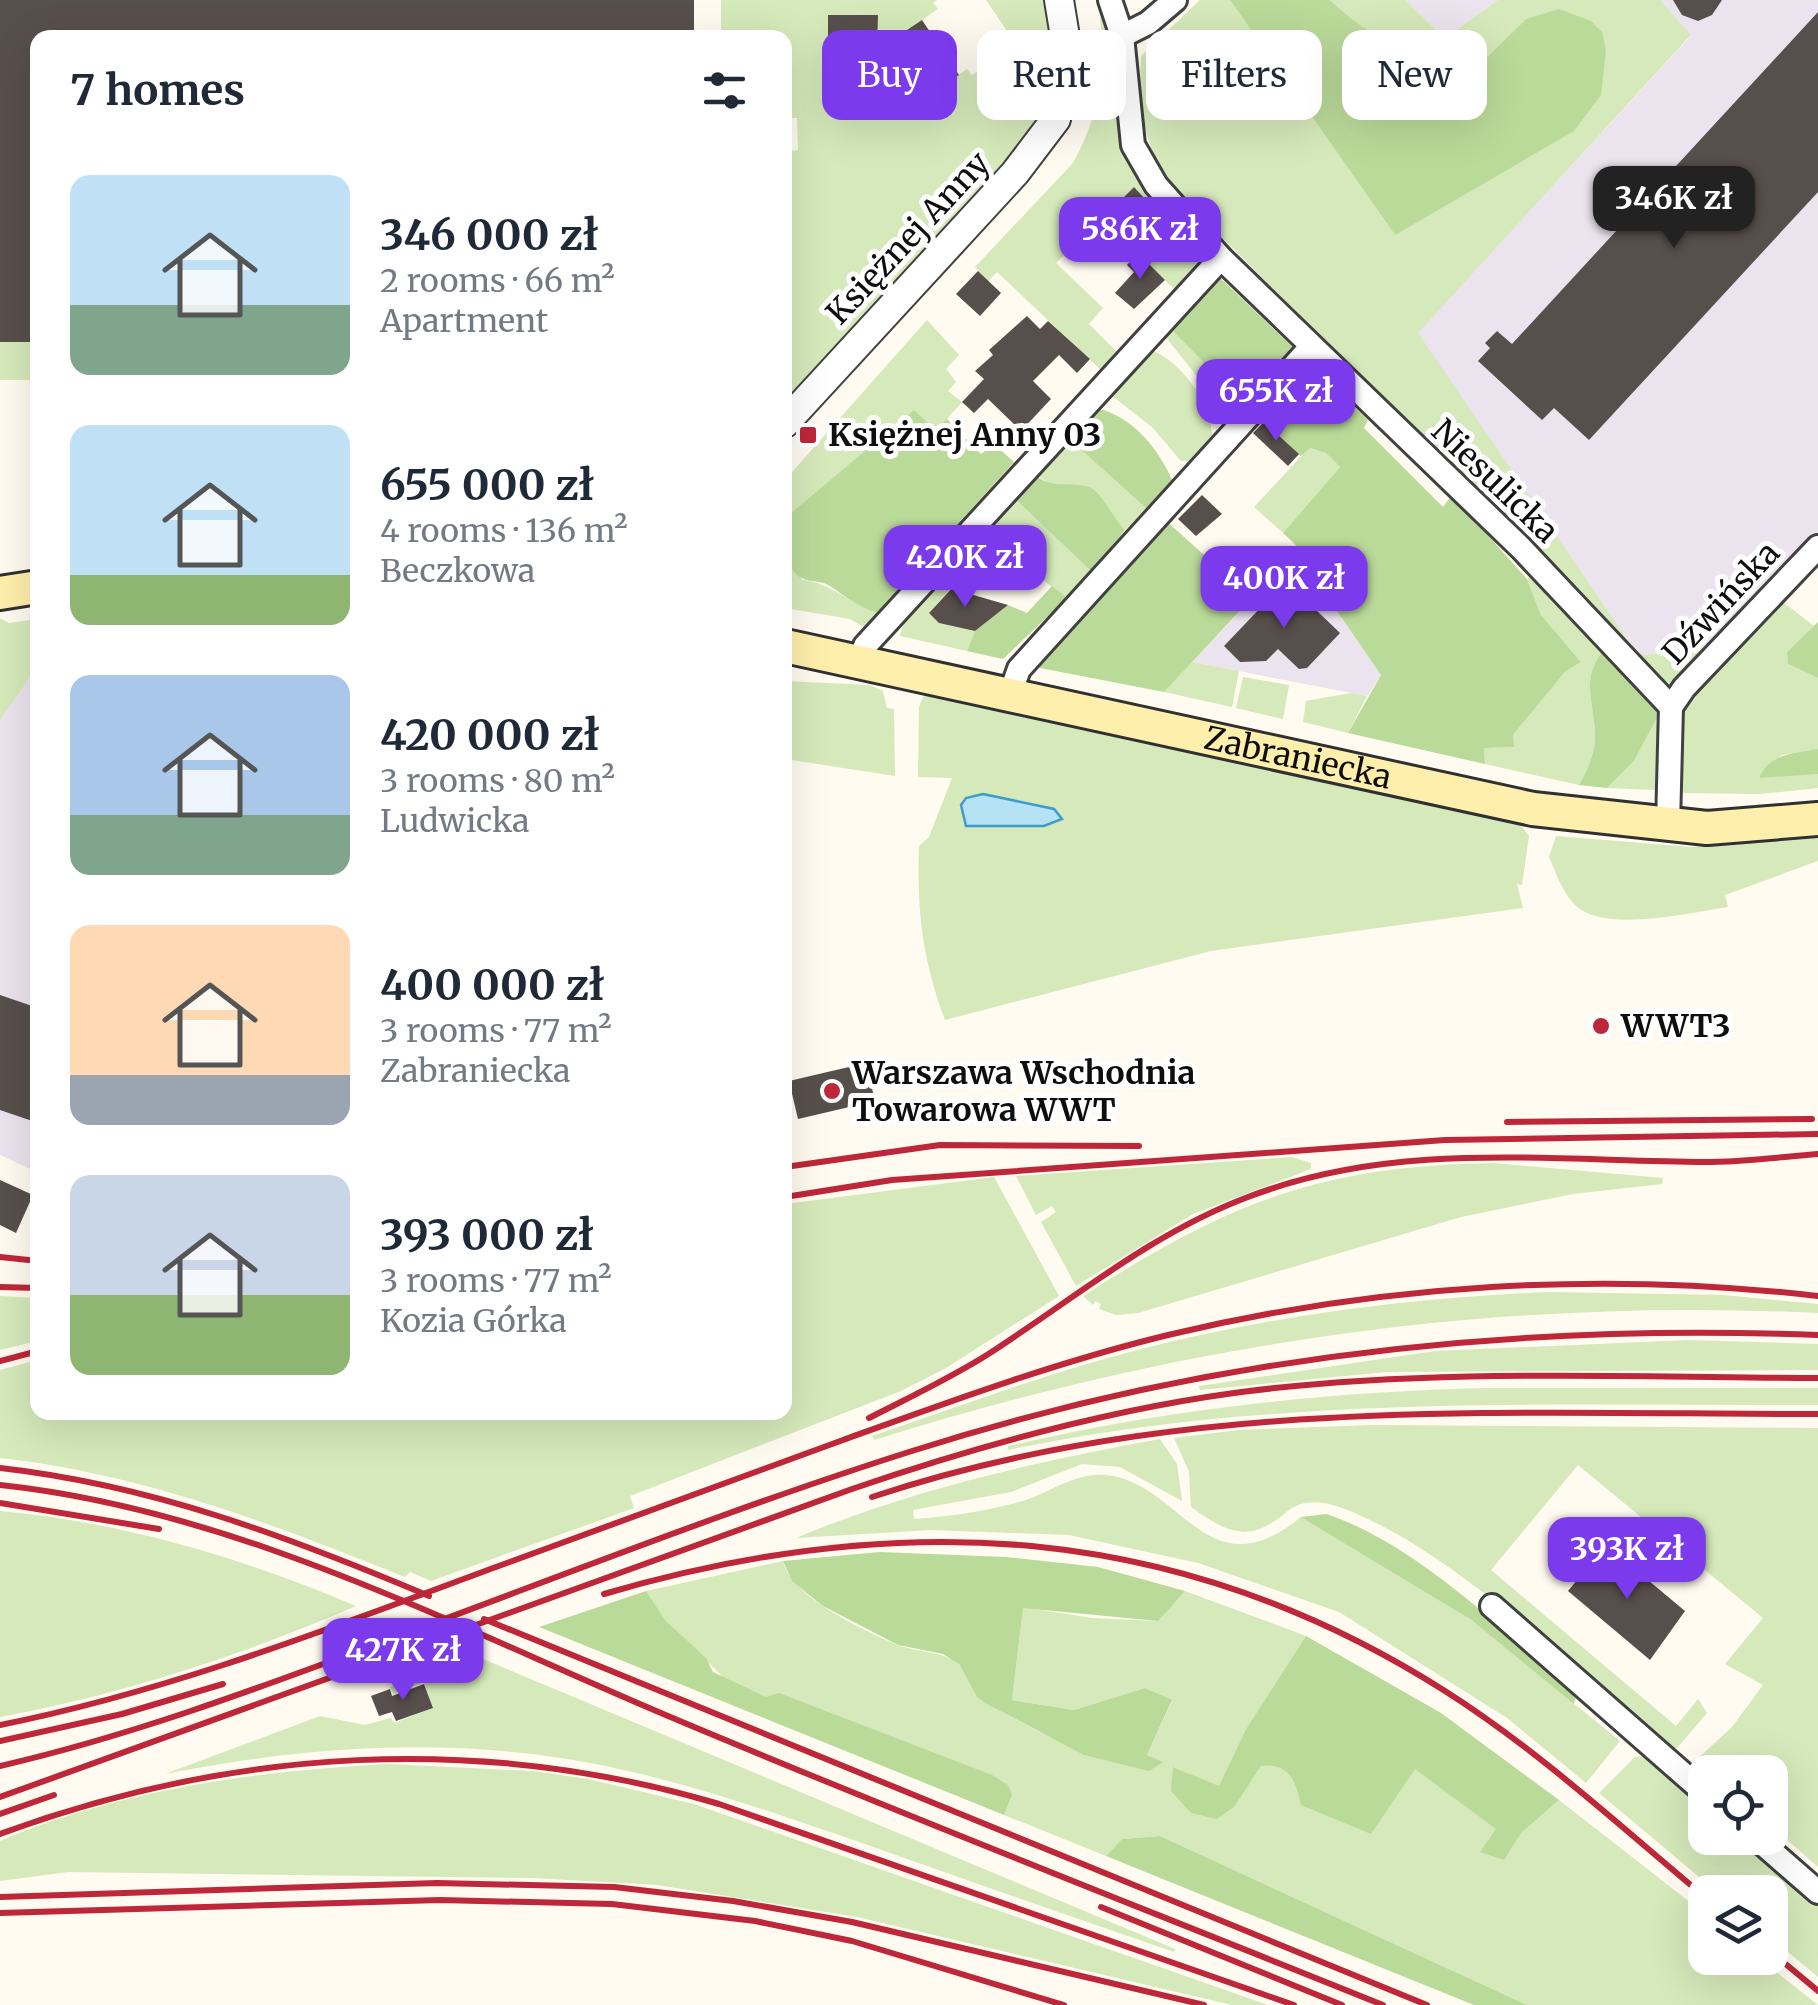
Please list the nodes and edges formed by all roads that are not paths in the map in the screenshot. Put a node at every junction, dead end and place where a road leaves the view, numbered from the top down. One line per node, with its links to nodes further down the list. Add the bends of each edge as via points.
1 (1059, 0): 9 (street, Księżnej Anny, via 1068,55 1064,89 1038,147)
2 (1110, 0): 4 (street, Niesulicka)
3 (1175, 0): 5 (street)
4 (1120, 30)
5 (1126, 34)
6 (1126, 76): 7 (street, Niesulicka, via 1141,165)
7 (1221, 258): 8 (street, Niesulicka); 14 (street, via 887,620)
8 (1311, 346): 15 (street, via 1018,668); 16 (street, Niesulicka, via 1521,548)
9 (792, 414)
10 (1818, 547): 16 (street, Dźwińska)
11 (30, 588): 12 (main road)
12 (0, 592)
13 (792, 647): 14 (main road, Zabraniecka)
14 (859, 661): 15 (main road, Zabraniecka)
15 (1010, 694): 18 (main road, Zabraniecka, via 1533,809)
16 (1671, 707): 18 (street, Dźwińska)
17 (1818, 819): 18 (main road, Zabraniecka, via 1744,827)
18 (1668, 825)
19 (1492, 1606): 20 (street)
20 (1688, 1778)
21 (1776, 1855): 22 (street)
22 (1818, 1892)

